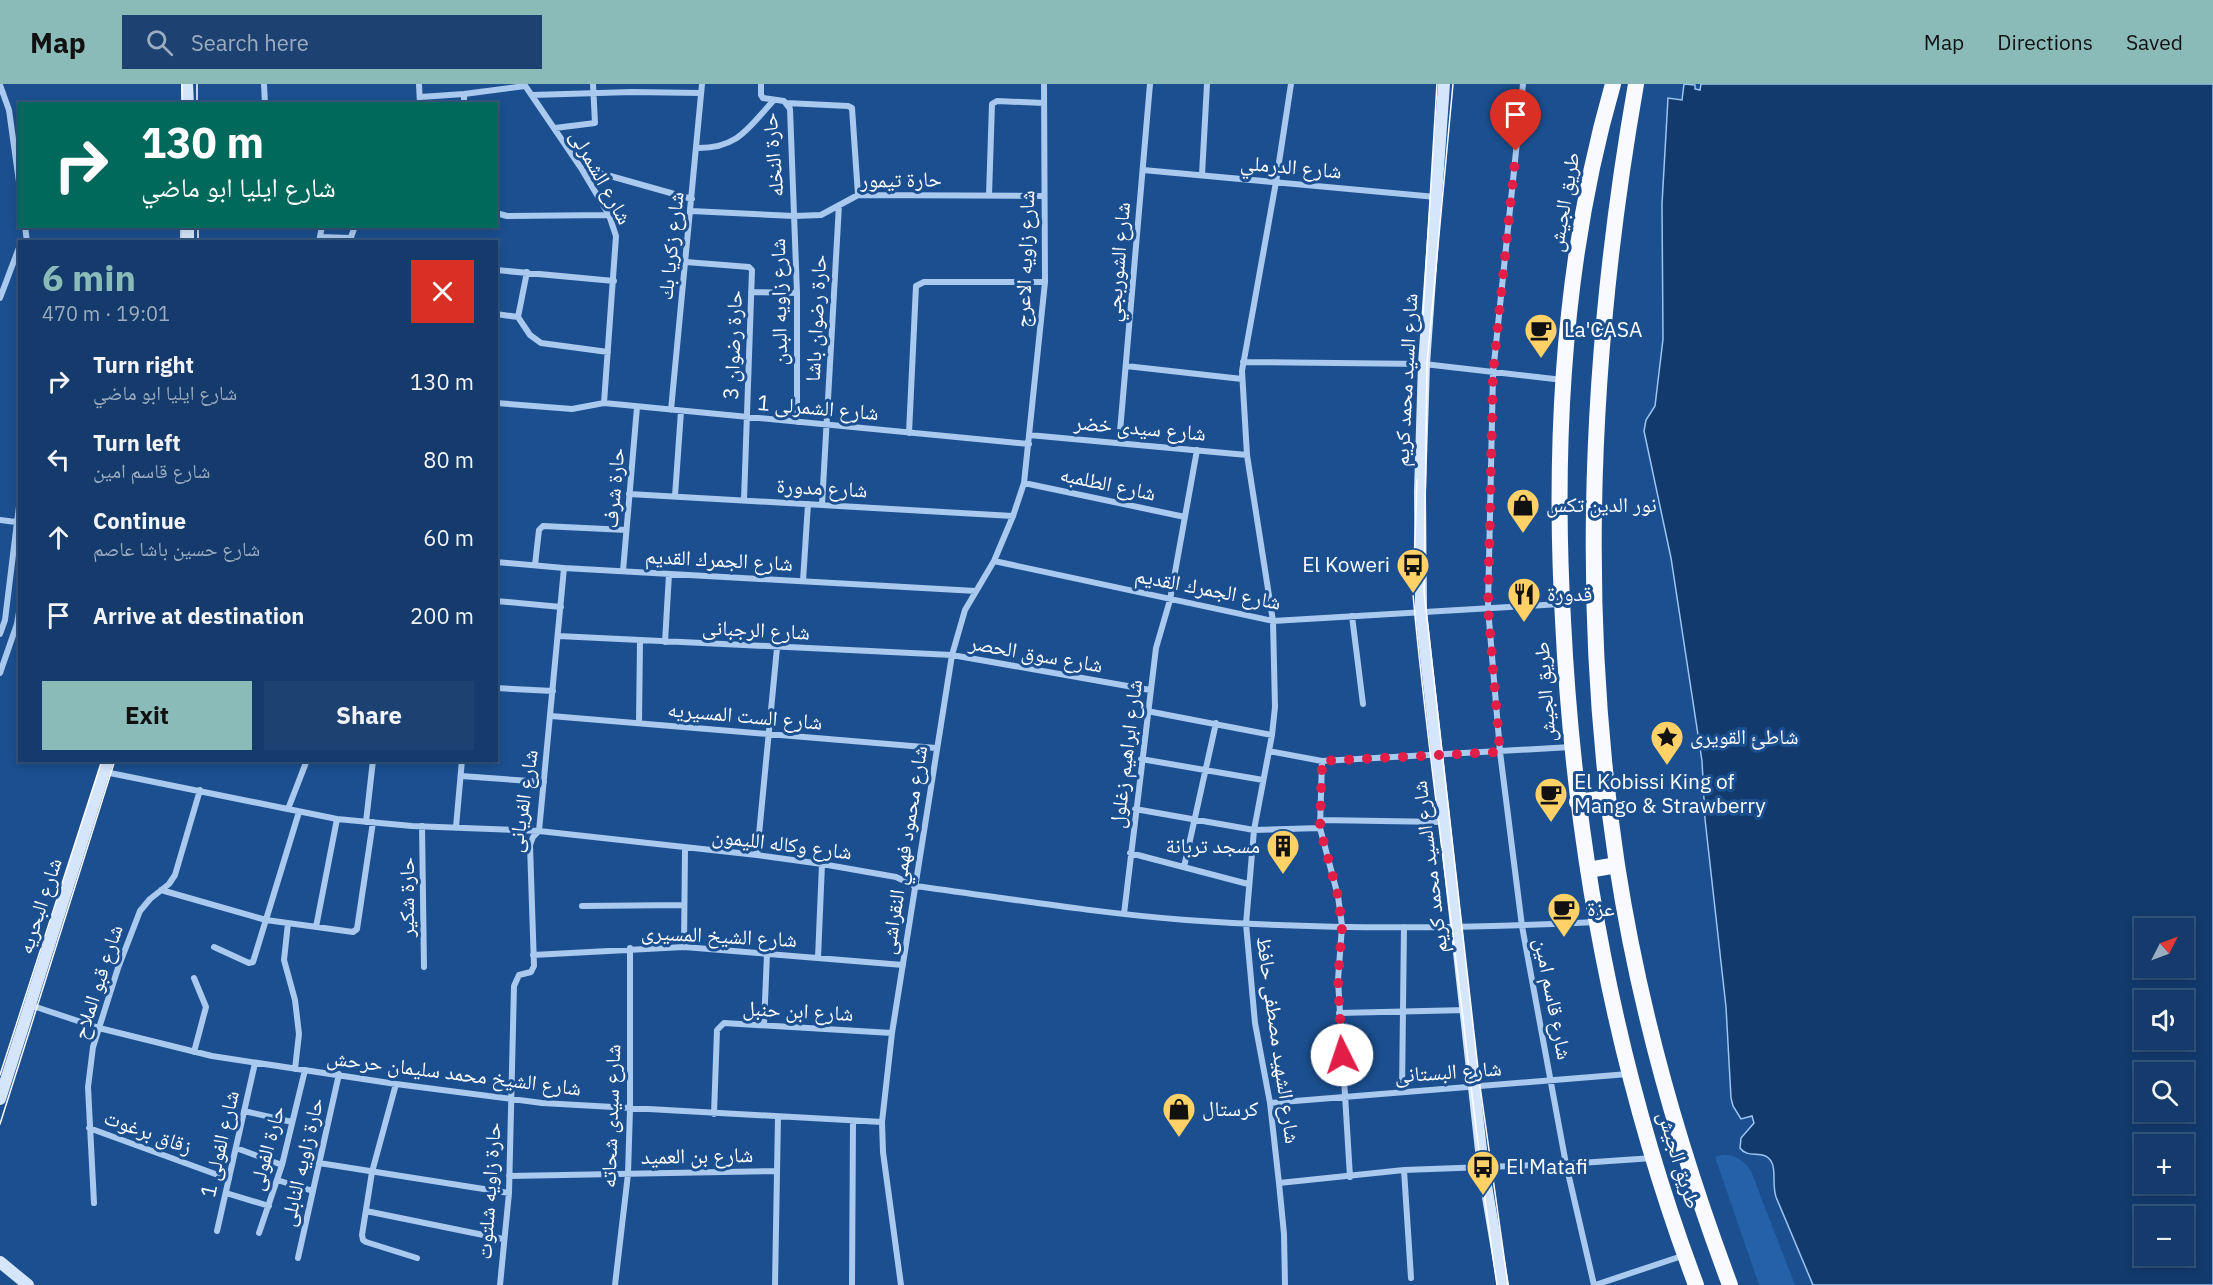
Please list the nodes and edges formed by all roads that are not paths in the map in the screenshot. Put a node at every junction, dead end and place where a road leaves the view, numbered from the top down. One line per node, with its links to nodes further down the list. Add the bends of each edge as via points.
1 (187, 84): 25 (main road)
2 (264, 84): 26 (street)
3 (419, 84): 23 (street)
4 (593, 84): 19 (street)
5 (633, 84): 18 (street)
6 (702, 84): 20 (street, شارع زكريا بك)
7 (761, 84): 24 (street, حارة النخله, via 762,97)
8 (1044, 84): 29 (street, شارع زاويه الاعرج)
9 (1150, 84): 33 (street, شارع الشوربجي)
10 (1207, 84): 35 (street)
11 (1291, 84): 36 (street, شارع الشهيد مصطفى حافظ)
12 (1444, 84): 40 (main road, شارع السيد محمد كريم)
13 (1523, 84): 64 (street, شارع قاسم امين)
14 (1613, 84): 66 (highway, طريق الجيش, via 1585,200)
15 (1636, 84): 143 (highway, طريق الجيش, via 1605,308 1596,459 1595,598)
16 (0, 85): 34 (street, via 9,110)
17 (524, 85): 21 (street); 22 (street, شارع الشمرلى)
18 (632, 92): 19 (street); 20 (street)
19 (594, 93): 22 (street); 30 (street, via 596,123)
20 (701, 93): 31 (street, شارع زكريا بك)
21 (464, 94): 23 (street); 27 (street)
22 (532, 95): 30 (street, شارع الشمرلى)
23 (420, 100)
24 (774, 100): 28 (street, حارة النخله); 31 (street, حارة النخله, via 738,138 718,147)
25 (188, 102)
26 (265, 102)
27 (464, 102)
28 (786, 103): 37 (street, via 852,108); 46 (street, حارة النخله, via 790,110)
29 (1044, 103): 38 (street, via 992,104); 39 (street, شارع زاويه الاعرج)
30 (555, 128): 32 (street, شارع الشمرلى)
31 (696, 148): 41 (street, شارع زكريا بك)
32 (581, 168): 41 (street); 45 (street, شارع الشمرلى)
33 (1143, 170): 35 (street, شارع الدرملي); 63 (street, شارع الشوربجي)
34 (18, 175)
35 (1202, 176): 36 (street, شارع الدرملي)
36 (1276, 182): 40 (street, شارع الدرملي); 61 (street, شارع الشهيد مصطفى حافظ)
37 (858, 195): 38 (street, حارة تيمور); 42 (street, حارة تيمور)
38 (989, 195): 39 (street, حارة تيمور)
39 (1044, 196): 54 (street, شارع زاويه الاعرج)
40 (1437, 197): 62 (main road, شارع السيد محمد كريم)
41 (692, 199): 43 (street, شارع زكريا بك)
42 (839, 205): 46 (street, حارة تيمور, via 821,214); 74 (street, حارة رضوان باشا)
43 (691, 211): 46 (street, حارة تيمور); 50 (street, شارع زكريا بك)
44 (498, 214): 45 (street)
45 (609, 215): 53 (street, شارع الشمرلى, via 617,244)
46 (794, 216): 56 (street, شارع زاويه البدن)
47 (320, 239): 48 (street)
48 (350, 240)
49 (18, 248): 57 (street)
50 (686, 262): 55 (street, حارة رضوان 3, via 749,267); 70 (street, شارع زكريا بك)
51 (498, 270): 52 (street)
52 (527, 272): 53 (street); 59 (street)
53 (614, 281): 60 (street, شارع الشمرلى)
54 (1045, 282): 75 (street, via 924,282 916,286); 76 (street, شارع زاويه الاعرج)
55 (751, 292): 56 (street); 72 (street, حارة رضوان 3)
56 (796, 293): 73 (street, شارع زاويه البدن)
57 (0, 298)
58 (498, 314): 59 (street)
59 (518, 317): 60 (street, via 530,336 541,343)
60 (608, 352): 68 (street, شارع الشمرلى)
61 (1243, 362): 62 (street); 65 (street, شارع الشهيد مصطفى حافظ)
62 (1424, 364): 64 (street); 106 (main road, شارع السيد محمد كريم)
63 (1126, 366): 65 (street); 77 (street, شارع الشوربجي)
64 (1493, 373): 66 (street); 105 (street, شارع قاسم امين)
65 (1242, 379): 80 (street, شارع الشهيد مصطفى حافظ)
66 (1564, 380): 103 (highway, طريق الجيش, via 1559,515)
67 (498, 403): 68 (street, شارع الشمرلى 1, via 572,409)
68 (604, 403): 69 (street, شارع الشمرلى 1)
69 (637, 407): 70 (street, شارع الشمرلى 1); 82 (street, حارة شرف)
70 (671, 410): 71 (street, شارع الشمرلى 1)
71 (681, 411): 72 (street, شارع الشمرلى 1); 83 (street)
72 (748, 418): 73 (street, شارع الشمرلى 1); 84 (street, حارة رضوان 3)
73 (797, 423): 74 (street, شارع الشمرلى 1)
74 (827, 425): 75 (street, شارع الشمرلى 1); 86 (street, حارة رضوان باشا)
75 (909, 433): 78 (street, شارع الشمرلى 1)
76 (1029, 435): 77 (street, شارع سيدى خضر); 78 (street, شارع محمود فهمي النقراشى)
77 (1119, 443): 79 (street, شارع سيدى خضر)
78 (1029, 444): 81 (street, شارع محمود فهمي النقراشى)
79 (1197, 450): 80 (street, شارع سيدى خضر); 89 (street, شارع ابراهيم زغلول)
80 (1247, 455): 109 (street, شارع الشهيد مصطفى حافظ)
81 (1024, 483): 88 (street, شارع محمود فهمي النقراشى); 89 (street, شارع الطلمبه)
82 (630, 494): 83 (street, شارع مدورة); 92 (street, حارة شرف)
83 (675, 496): 84 (street, شارع مدورة)
84 (744, 500): 85 (street, شارع مدورة)
85 (808, 504): 86 (street, شارع مدورة); 99 (street)
86 (822, 505): 88 (street, شارع مدورة)
87 (18, 510): 91 (street)
88 (1013, 516): 93 (street, شارع محمود فهمي النقراشى)
89 (1185, 517): 101 (street, شارع ابراهيم زغلول)
90 (0, 520): 91 (street)
91 (16, 522): 110 (street)
92 (626, 530): 95 (street, via 543,526 539,531); 97 (street, حارة شرف)
93 (994, 561): 100 (street, شارع محمود فهمي النقراشى); 101 (street, شارع الجمرك القديم)
94 (498, 562): 95 (street, شارع الجمرك القديم)
95 (536, 565): 96 (street, شارع الجمرك القديم)
96 (564, 568): 97 (street, شارع الجمرك القديم); 104 (street, شارع الفريانى)
97 (623, 571): 98 (street, شارع الجمرك القديم)
98 (669, 574): 99 (street, شارع الجمرك القديم); 113 (street)
99 (803, 581): 100 (street, شارع الجمرك القديم)
100 (976, 591): 115 (street, شارع محمود فهمي النقراشى)
101 (1170, 600): 109 (street, شارع الجمرك القديم); 118 (street, شارع ابراهيم زغلول, via 1156,648)
102 (498, 601): 104 (street)
103 (1562, 604): 105 (street, شارع الجمرك القديم); 127 (highway, طريق الجيش)
104 (561, 607): 111 (street, شارع الفريانى)
105 (1488, 608): 106 (street, شارع الجمرك القديم); 130 (street, شارع قاسم امين)
106 (1421, 611): 107 (street, شارع الجمرك القديم); 131 (main road, شارع السيد محمد كريم)
107 (1352, 616): 109 (street, شارع الجمرك القديم); 120 (street)
108 (18, 618): 116 (street)
109 (1273, 621): 126 (street, شارع الشهيد مصطفى حافظ)
110 (0, 634)
111 (558, 636): 112 (street, شارع الرجبانى); 119 (street, شارع الفريانى)
112 (640, 641): 113 (street, شارع الرجبانى); 123 (street)
113 (665, 642): 114 (street, شارع الرجبانى)
114 (777, 648): 115 (street, شارع الرجبانى); 125 (street)
115 (952, 655): 118 (street, شارع سوق الحصر); 128 (street, شارع محمود فهمي النقراشى)
116 (0, 673)
117 (498, 688): 119 (street)
118 (1150, 690): 121 (street, شارع ابراهيم زغلول)
119 (553, 691): 122 (street, شارع الفريانى)
120 (1363, 704)
121 (1147, 711): 124 (street); 132 (street, شارع ابراهيم زغلول)
122 (551, 716): 123 (street, شارع الست المسيريه); 141 (street, شارع الفريانى)
123 (639, 723): 125 (street, شارع الست المسيريه)
124 (1216, 723): 126 (street); 138 (street)
125 (768, 734): 128 (street, شارع الست المسيريه); 160 (street)
126 (1272, 735): 129 (street, شارع الشهيد مصطفى حافظ)
127 (1572, 747): 130 (street); 144 (highway, طريق الجيش)
128 (936, 748): 166 (street, شارع محمود فهمي النقراشى)
129 (1269, 751): 133 (street); 140 (street, شارع الشهيد مصطفى حافظ)
130 (1500, 752): 131 (street); 176 (street, شارع قاسم امين)
131 (1437, 755): 133 (street); 152 (main road, شارع السيد محمد كريم)
132 (1141, 759): 138 (street); 146 (street, شارع ابراهيم زغلول)
133 (1322, 761): 150 (street)
134 (306, 762): 145 (street)
135 (373, 762): 151 (street)
136 (462, 762): 139 (street)
137 (106, 766): 142 (street, شارع وكاله الليمون); 189 (main road, شارع البحريه)
138 (1204, 770): 140 (street); 149 (street)
139 (461, 776): 141 (street); 154 (street)
140 (1263, 780): 156 (street, شارع الشهيد مصطفى حافظ)
141 (544, 782): 157 (street, شارع الفريانى)
142 (200, 790): 145 (street, شارع وكاله الليمون); 167 (street, شارع قبو الملاح, via 175,876)
143 (1608, 798): 144 (highway); 162 (highway, طريق الجيش)
144 (1577, 802): 164 (highway, طريق الجيش)
145 (288, 809): 147 (street, شارع وكاله الليمون)
146 (1135, 809): 149 (street); 159 (street, شارع ابراهيم زغلول)
147 (299, 812): 148 (street, شارع وكاله الليمون); 171 (street)
148 (336, 819): 151 (street, شارع وكاله الليمون); 177 (street)
149 (1194, 819): 156 (street); 163 (street)
150 (1320, 820): 152 (street); 155 (street)
151 (370, 822): 153 (street, شارع وكاله الليمون); 177 (street, via 357,929 350,933)
152 (1443, 822): 179 (main road, شارع السيد محمد كريم)
153 (422, 826): 154 (street, شارع وكاله الليمون); 187 (street, حارة شكير)
154 (456, 827): 157 (street, شارع وكاله الليمون)
155 (1320, 828): 156 (street); 175 (street)
156 (1254, 830): 165 (street, شارع الشهيد مصطفى حافظ)
157 (539, 831): 158 (street, شارع وكاله الليمون); 184 (street, شارع الفريانى, via 530,849)
158 (685, 849): 160 (street, شارع وكاله الليمون); 168 (street)
159 (1130, 853): 163 (street); 170 (street, شارع ابراهيم زغلول)
160 (757, 855): 161 (street, شارع وكاله الليمون)
161 (822, 864): 166 (street, شارع وكاله الليمون, via 896,877); 185 (street)
162 (1617, 865): 164 (highway); 257 (highway, طريق الجيش, via 1639,981 1668,1094)
163 (1184, 867): 165 (street)
164 (1588, 870): 172 (highway, طريق الجيش)
165 (1248, 884): 174 (street, شارع الشهيد مصطفى حافظ)
166 (915, 886): 170 (street, شارع وكاله الليمون); 186 (street, شارع محمود فهمي النقراشى)
167 (161, 890): 171 (street); 194 (street, شارع قبو الملاح, via 140,911)
168 (684, 905): 169 (street); 180 (street)
169 (582, 906)
170 (1124, 914): 174 (street, شارع وكاله الليمون)
171 (266, 920): 173 (street); 181 (street, via 251,964)
172 (1596, 922): 176 (street, شارع وكاله الليمون); 201 (highway, طريق الجيش)
173 (288, 923): 177 (street); 198 (street, via 284,960 298,1023)
174 (1246, 924): 175 (street, شارع وكاله الليمون); 209 (street, شارع الشهيد مصطفى حافظ, via 1255,1023)
175 (1342, 926): 178 (street, شارع وكاله الليمون); 192 (street)
176 (1522, 926): 179 (street, شارع وكاله الليمون); 202 (street, شارع قاسم امين)
177 (316, 927)
178 (1404, 927): 179 (street, شارع وكاله الليمون); 191 (street)
179 (1456, 927): 190 (main road, شارع السيد محمد كريم)
180 (684, 946): 182 (street, شارع الشيخ المسيرى); 183 (street, شارع الشيخ المسيرى)
181 (214, 947)
182 (630, 948): 184 (street, شارع الشيخ المسيرى); 210 (street, شارع سيدى شحاته)
183 (767, 954): 185 (street, شارع الشيخ المسيرى); 193 (street)
184 (533, 955): 208 (street, via 533,969 519,975 514,986)
185 (818, 958): 186 (street, شارع الشيخ المسيرى)
186 (903, 965): 195 (street, شارع محمود فهمي النقراشى)
187 (424, 967)
188 (194, 978): 196 (street, via 206,1007)
189 (29, 1005): 194 (street, شارع الشيخ محمد سليمان حرحش); 207 (main road, شارع البحريه)
190 (1467, 1010): 191 (street); 204 (main road, شارع السيد محمد كريم)
191 (1402, 1012): 192 (street); 205 (street)
192 (1339, 1013): 206 (street)
193 (764, 1025): 195 (street, شارع ابن حنبل); 212 (street, شارع ابن حنبل, via 724,1023 718,1027)
194 (99, 1028): 196 (street, شارع الشيخ محمد سليمان حرحش); 217 (street, شارع قبو الملاح, via 89,1068)
195 (892, 1033): 216 (street, شارع محمود فهمي النقراشى)
196 (194, 1052): 197 (street, شارع الشيخ محمد سليمان حرحش)
197 (255, 1063): 198 (street, شارع الشيخ محمد سليمان حرحش); 211 (street, شارع الفولى 1)
198 (295, 1069): 199 (street, شارع الشيخ محمد سليمان حرحش)
199 (305, 1070): 200 (street, شارع الشيخ محمد سليمان حرحش); 215 (street, حارة الفولى)
200 (339, 1074): 203 (street, شارع الشيخ محمد سليمان حرحش); 220 (street, حارة زاويه النابلى)
201 (1629, 1074): 202 (street, شارع البستانى); 219 (highway, طريق الجيش)
202 (1552, 1082): 204 (street, شارع البستانى); 221 (street, شارع قاسم امين)
203 (396, 1084): 208 (street, شارع الشيخ محمد سليمان حرحش); 226 (street)
204 (1474, 1086): 205 (street, شارع البستانى); 223 (main road, شارع السيد محمد كريم)
205 (1402, 1092): 206 (street, شارع البستانى)
206 (1345, 1097): 209 (street, شارع البستانى); 229 (street)
207 (0, 1099)
208 (512, 1100): 210 (street, شارع الشيخ محمد سليمان حرحش); 228 (street, حارة زاويه شلتوت)
209 (1270, 1103): 232 (street, شارع الشهيد مصطفى حافظ)
210 (630, 1109): 212 (street, شارع الشيخ محمد سليمان حرحش); 227 (street, شارع سيدى شحاته)
211 (244, 1111): 215 (street); 218 (street, شارع الفولى 1)
212 (714, 1114): 213 (street, شارع الشيخ محمد سليمان حرحش)
213 (778, 1117): 214 (street, شارع الشيخ محمد سليمان حرحش); 225 (street)
214 (853, 1120): 216 (street, شارع الشيخ محمد سليمان حرحش); 251 (street)
215 (292, 1122): 222 (street, حارة الفولى)
216 (882, 1122): 252 (street, شارع محمود فهمي النقراشى)
217 (89, 1128): 230 (street, زقاق برغوت); 236 (street, شارع قبو الملاح)
218 (236, 1148): 222 (street); 230 (street, شارع الفولى 1)
219 (1654, 1158): 221 (street); 242 (highway, طريق الجيش)
220 (319, 1163): 226 (street); 233 (street, حارة زاويه النابلى)
221 (1566, 1164): 223 (street); 255 (street, شارع قاسم امين)
222 (282, 1165): 231 (street, حارة الفولى)
223 (1483, 1168): 224 (street); 254 (main road, شارع السيد محمد كريم)
224 (1404, 1170): 229 (street); 246 (street)
225 (777, 1171): 227 (street, شارع بن العميد); 250 (street)
226 (372, 1172): 235 (street); 238 (street)
227 (628, 1174): 228 (street, شارع بن العميد); 249 (street, شارع سيدى شحاته)
228 (509, 1176): 235 (street, حارة زاويه شلتوت)
229 (1350, 1177): 232 (street)
230 (229, 1179): 234 (street, شارع الفولى 1)
231 (277, 1180): 233 (street); 237 (street, حارة الفولى)
232 (1279, 1183): 253 (street, شارع الشهيد مصطفى حافظ)
233 (313, 1191): 243 (street, حارة زاويه النابلى)
234 (226, 1193): 237 (street); 239 (street, شارع الفولى 1)
235 (509, 1193): 241 (street, حارة زاويه شلتوت)
236 (94, 1203)
237 (269, 1206): 240 (street, حارة الفولى)
238 (366, 1211): 241 (street); 244 (street, via 363,1240)
239 (217, 1231)
240 (260, 1233)
241 (503, 1239): 248 (street, حارة زاويه شلتوت)
242 (1685, 1255): 255 (street); 256 (highway, طريق الجيش)
243 (298, 1258)
244 (417, 1258)
245 (0, 1262): 247 (main road)
246 (1411, 1278)
247 (19, 1283)
248 (500, 1285)
249 (615, 1285)
250 (775, 1285)
251 (852, 1285)
252 (901, 1285)
253 (1285, 1285)
254 (1503, 1285)
255 (1595, 1285)
256 (1696, 1285)
257 (1730, 1285)

